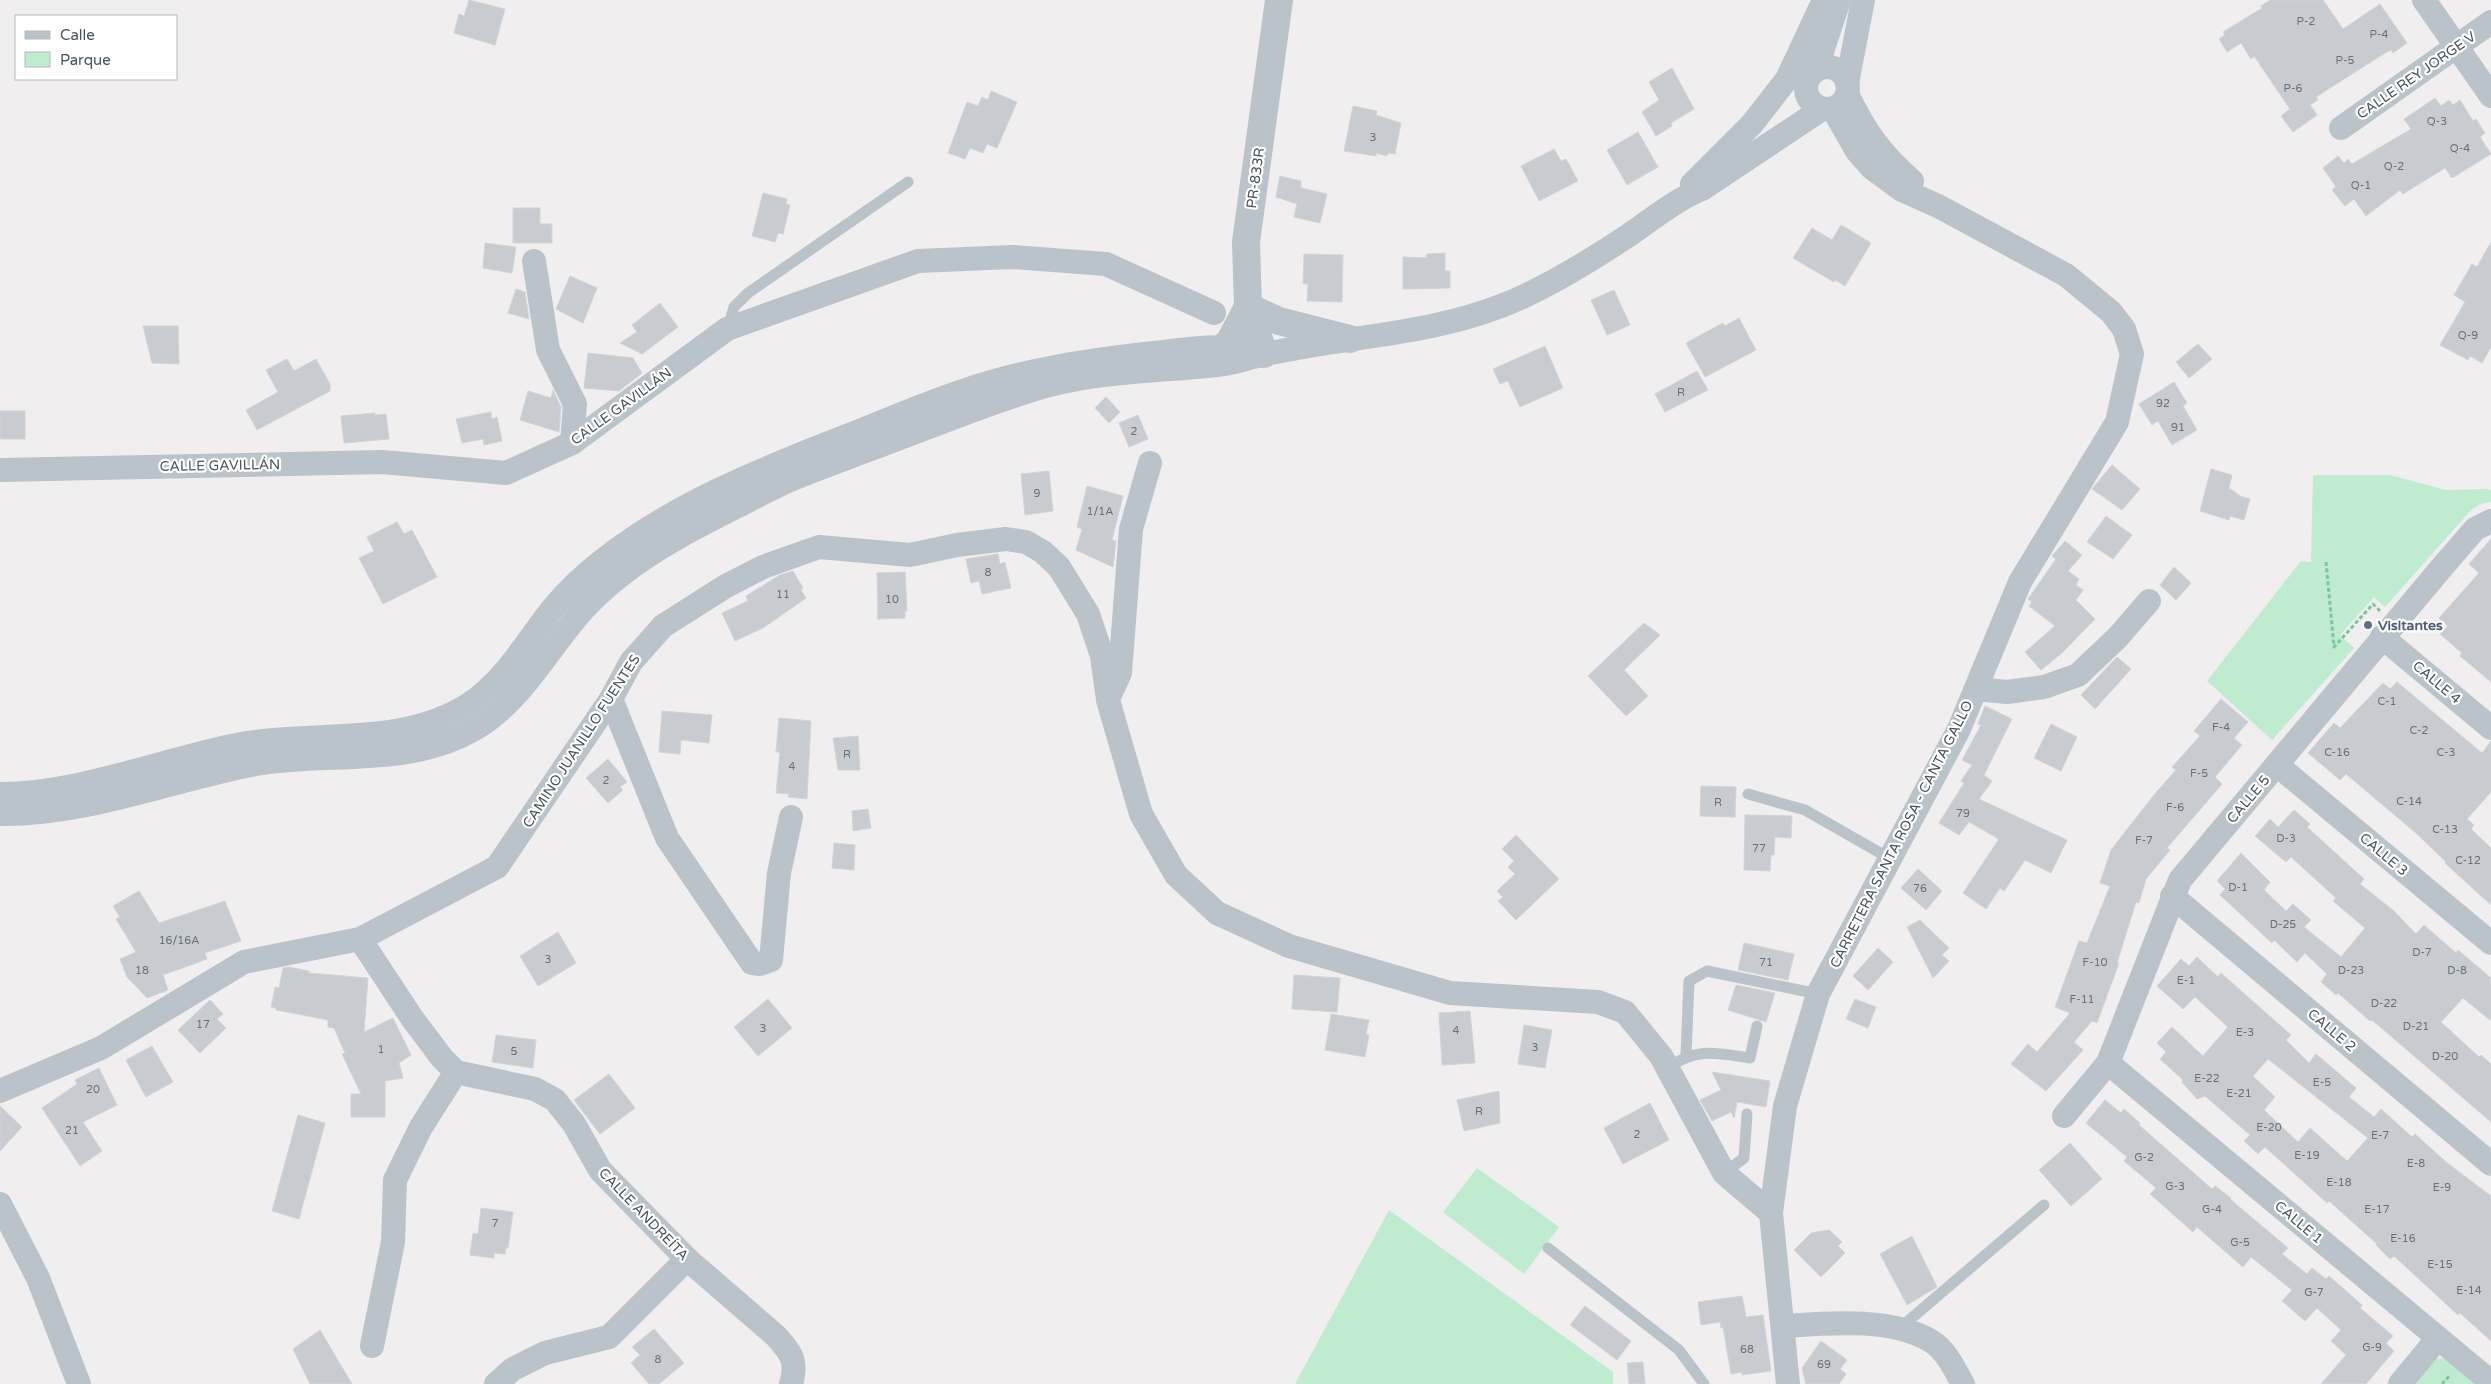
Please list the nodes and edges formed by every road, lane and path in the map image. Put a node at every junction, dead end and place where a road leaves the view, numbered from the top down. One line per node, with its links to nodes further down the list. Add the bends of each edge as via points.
1 (1279, 0): 16 (street, PR-833R / PR-833R, via 1246,242)
2 (1824, 0): 12 (street, via 1787,79)
3 (1839, 0): 8 (street)
4 (1863, 0): 10 (street)
5 (2424, 0): 7 (street)
6 (2491, 22): 7 (street, CALLE REY JORGE V)
7 (2456, 46): 9 (street); 11 (street, CALLE REY JORGE V)
8 (1812, 74): 10 (street, via 1826,67 1837,70); 10 (street, via 1806,94 1812,104); 12 (street, via 1777,109)
9 (2491, 96)
10 (1837, 99): 14 (street, via 1702,189); 29 (street, CARRETERA SANTA ROSA - CANTA GALLO, via 1857,151 1872,168 1902,190 1938,206 2066,276 2111,312 2124,329 2132,354 2118,422 2020,582)
11 (2341, 128)
12 (1735, 142): 14 (street)
13 (908, 182): 18 (lane, via 748,293 734,307)
14 (1682, 197): 19 (street, via 1570,272 1501,306 1430,328)
15 (534, 261): 22 (street, via 548,350 575,404)
16 (1248, 307): 19 (street, via 1279,321); 20 (street); 21 (street, PR-833R / PR-833R)
17 (1214, 313): 18 (street, CALLE GAVILLÁN, via 1106,264 1013,257 918,261)
18 (727, 329): 22 (street, CALLE GAVILLÁN)
19 (1350, 340): 21 (street)
20 (1225, 346): 21 (street); 34 (street, via 1096,359 968,389 775,464 646,529 602,561 553,609 502,676 468,705 446,716 401,731 329,738 282,738 241,744 51,790)
21 (1264, 354): 36 (street, via 1226,365 1104,375 1050,385 978,408 789,480 659,549 615,581 566,630 514,697 481,726 459,736 414,751 254,765 64,810)
22 (572, 443): 24 (street, CALLE GAVILLÁN, via 506,473 382,462)
23 (1150, 463): 31 (street, via 1131,529 1120,673)
24 (0, 470)
25 (2491, 521): 28 (street, CALLE 5, via 2475,529)
26 (2326, 562): 28 (path, via 2334,647 2373,604)
27 (2149, 601): 29 (street, via 2118,637 2078,675 2044,687 2007,692)
28 (2388, 630): 32 (street, CALLE 4); 33 (street, CALLE 5)
29 (1976, 689): 38 (street, CARRETERA SANTA ROSA - CANTA GALLO, via 1959,729)
30 (611, 699): 31 (street, CAMINO JUANILLO FUENTES, via 631,662 663,626 763,567 818,547 910,556 957,545 1006,539 1026,542 1054,562 1088,614 1102,656); 37 (street, via 667,838 752,963 770,960 779,873); 40 (street, CAMINO JUANILLO FUENTES, via 497,867)
31 (1108, 700): 44 (street, CAMINO JUANILLO FUENTES, via 1141,814 1176,875 1217,913 1289,946 1450,993 1598,1002 1625,1012)
32 (2491, 728)
33 (2277, 765): 39 (street, CALLE 5, via 2187,870); 41 (street, CALLE 3)
34 (0, 794)
35 (1748, 794): 38 (lane, via 1805,810)
36 (0, 814)
37 (791, 817)
38 (1889, 858): 42 (street, CARRETERA SANTA ROSA - CANTA GALLO)
39 (2172, 896): 45 (street, CALLE 5); 50 (street, CALLE 2)
40 (360, 938): 46 (street, via 412,1018); 47 (street, CAMINO JUANILLO FUENTES, via 244,962 101,1048)
41 (2491, 942)
42 (1818, 994): 44 (lane, via 1706,971 1689,981); 54 (street, CARRETERA SANTA ROSA - CANTA GALLO, via 1785,1106)
43 (1757, 1026): 44 (lane, via 1750,1058 1711,1052)
44 (1677, 1061): 51 (street, CAMINO JUANILLO FUENTES)
45 (2108, 1063): 49 (street, CALLE 5); 59 (street, CALLE 1)
46 (456, 1072): 56 (street, CALLE ANDREÍTA, via 535,1089 555,1100 574,1124 600,1170); 60 (street, via 421,1127 395,1180 393,1242)
47 (2, 1084)
48 (1748, 1114): 51 (lane, via 1744,1158)
49 (2064, 1116)
50 (2491, 1164)
51 (1724, 1173): 54 (street, CAMINO JUANILLO FUENTES)
52 (0, 1204): 62 (street, via 38,1278)
53 (2044, 1206): 58 (lane)
54 (1771, 1213): 57 (street, CARRETERA SANTA ROSA - CANTA GALLO)
55 (1548, 1248): 65 (lane, via 1679,1350)
56 (687, 1259): 63 (street, via 609,1336 545,1353 513,1369); 64 (street, CALLE ANDREÍTA, via 787,1349 794,1361)
57 (1784, 1326): 58 (street, via 1838,1322); 66 (street, CARRETERA SANTA ROSA - CANTA GALLO)
58 (1900, 1328): 67 (street, via 1932,1342 1950,1361)
59 (2438, 1338): 61 (street, CALLE 1); 68 (street)
60 (372, 1346)
61 (2491, 1382)
62 (79, 1384)
63 (496, 1384)
64 (791, 1384)
65 (1704, 1384)
66 (1788, 1384)
67 (1963, 1384)
68 (2400, 1384)

